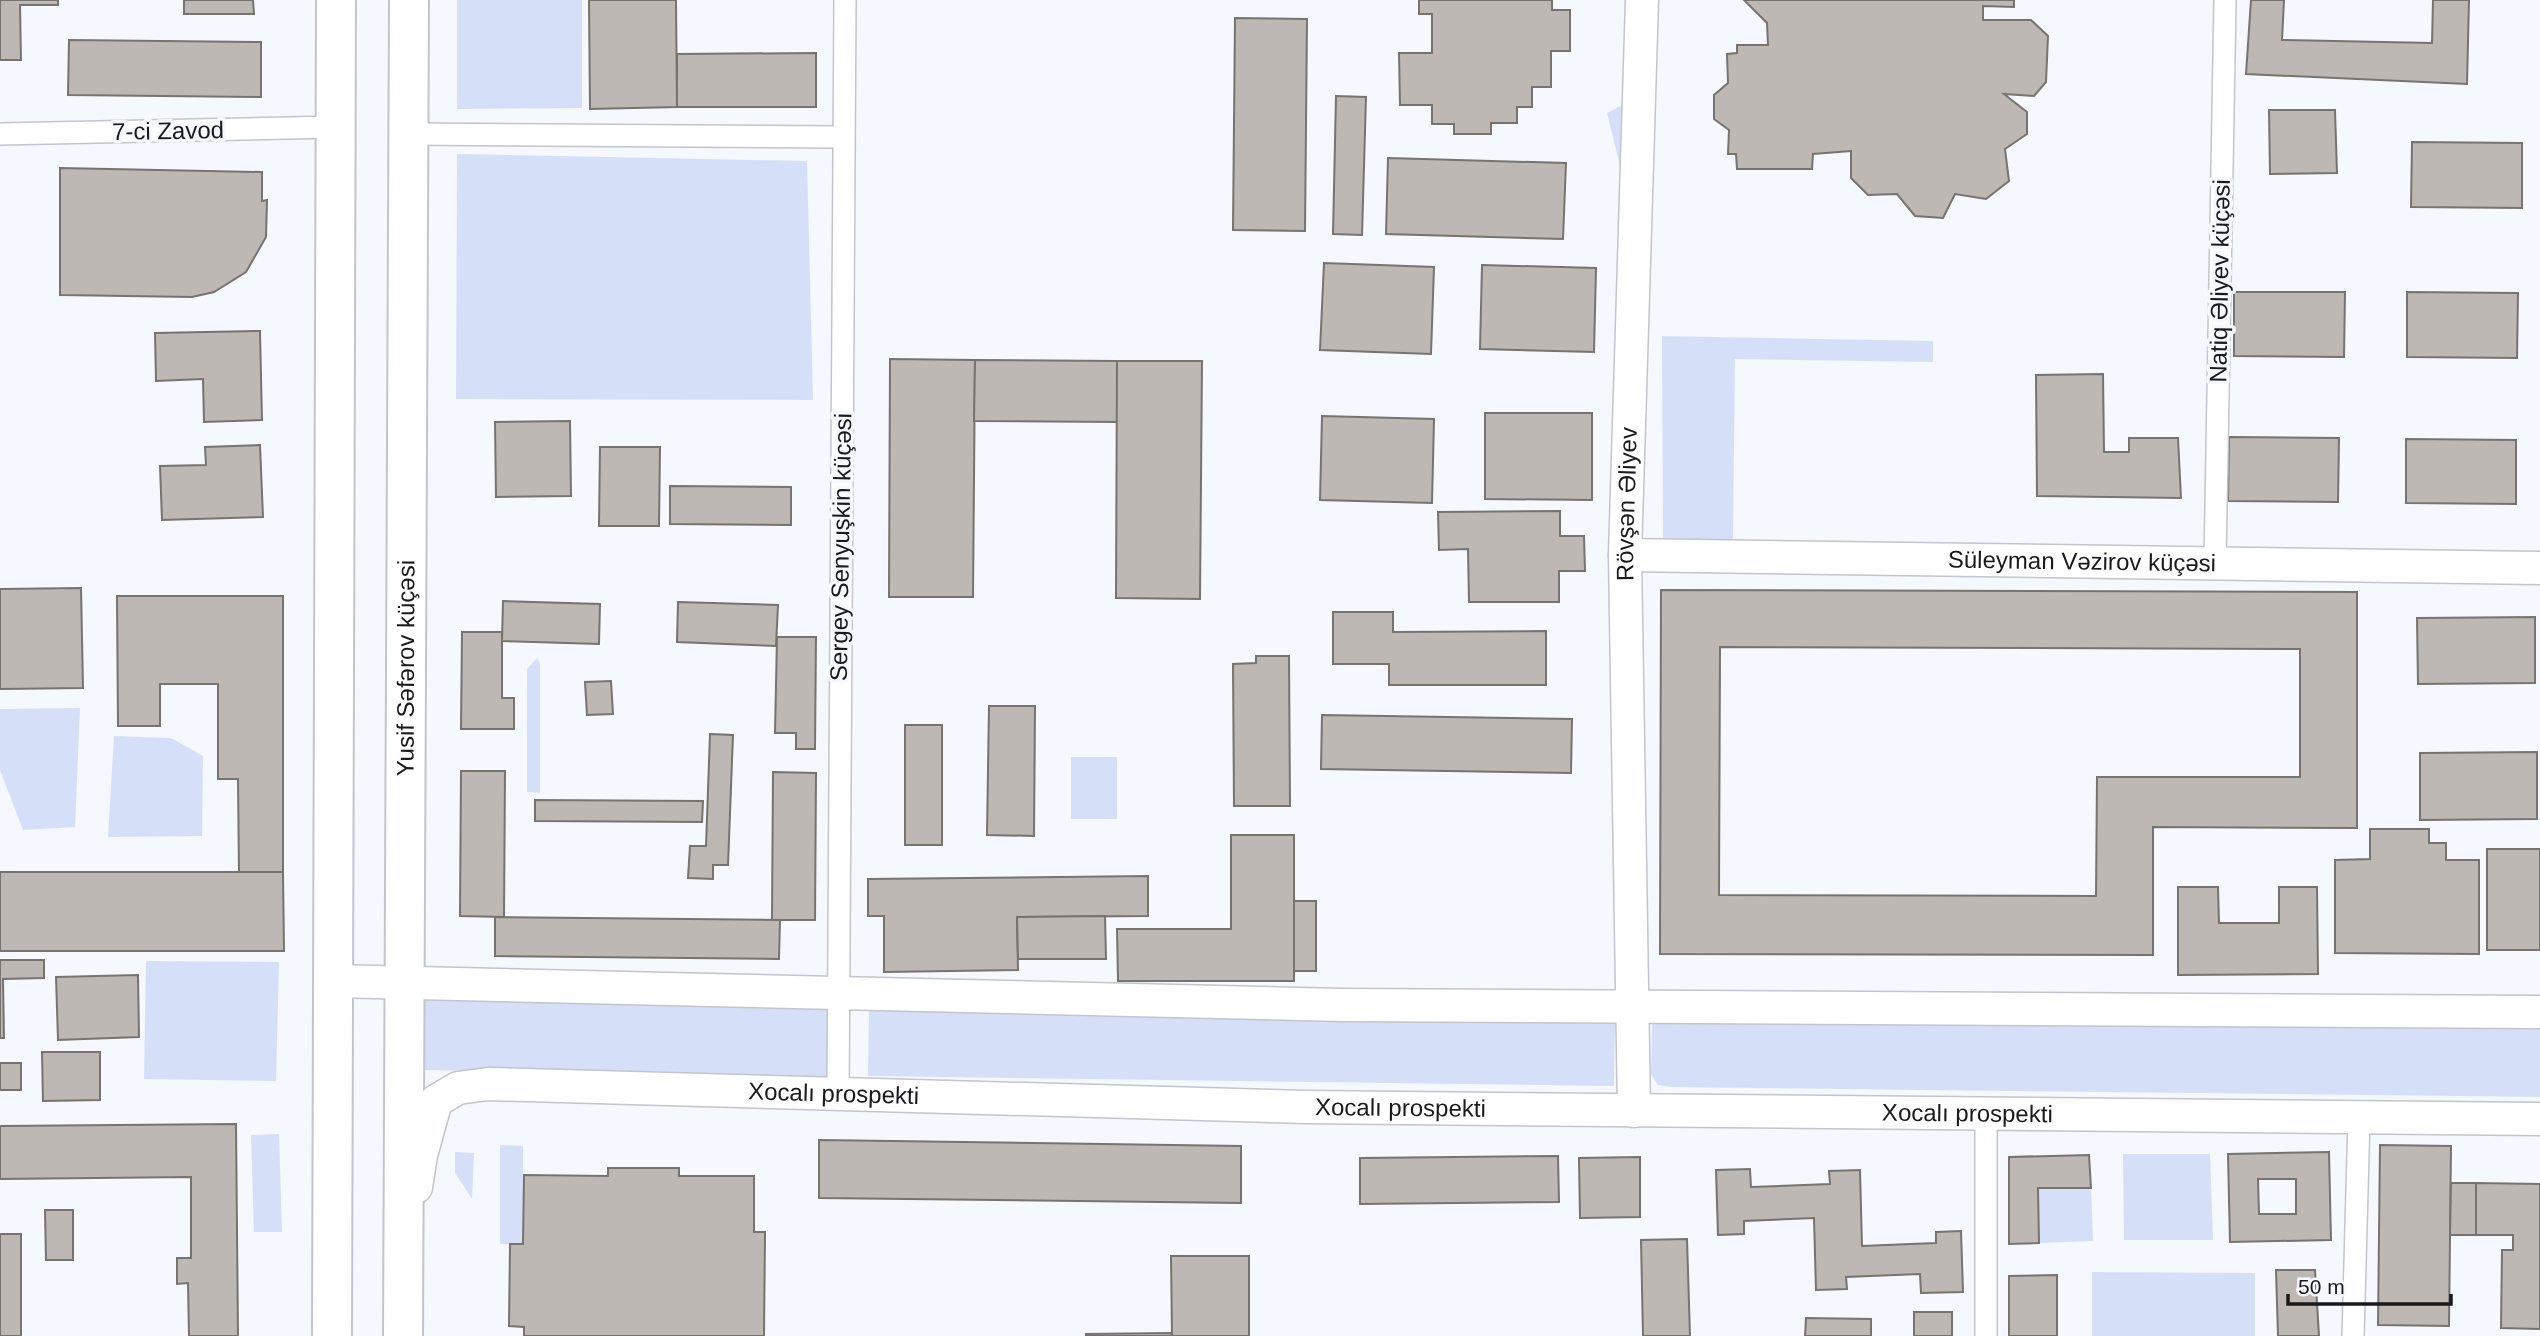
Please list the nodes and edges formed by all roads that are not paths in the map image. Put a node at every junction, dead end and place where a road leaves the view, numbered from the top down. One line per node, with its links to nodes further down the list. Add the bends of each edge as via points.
1 (336, 0): 6 (highway)
2 (409, 0): 8 (highway, Yusif Səfərov küçəsi)
3 (845, 0): 9 (street, Sergey Senyuşkin küçəsi)
4 (1642, 0): 10 (main road, Rövşən Əliyev)
5 (2225, 0): 11 (street, Natiq Əliyev küçəsi)
6 (335, 127): 7 (street, 7-ci Zavod); 13 (highway)
7 (0, 134)
8 (408, 134): 9 (street); 14 (highway, Yusif Səfərov küçəsi)
9 (843, 137): 15 (street, Sergey Senyuşkin küçəsi)
10 (1625, 555): 11 (main road, Süleyman Vəzirov küçəsi); 16 (main road, Rövşən Əliyev)
11 (2215, 563): 12 (main road, Süleyman Vəzirov küçəsi)
12 (2540, 568)
13 (333, 981): 14 (main road); 24 (highway)
14 (406, 982): 15 (main road); 23 (highway, Yusif Səfərov küçəsi)
15 (838, 993): 16 (main road); 18 (street, Sergey Senyuşkin küçəsi)
16 (1632, 1007): 17 (main road); 19 (main road, Rövşən Əliyev)
17 (2540, 1012)
18 (838, 1094): 19 (main road, Xocalı prospekti); 23 (main road, Xocalı prospekti, via 488,1084 458,1088 436,1101 431,1114)
19 (1634, 1111): 20 (main road, Xocalı prospekti)
20 (1986, 1112): 21 (main road, Xocalı prospekti); 26 (street)
21 (2359, 1118): 22 (main road, Xocalı prospekti); 27 (street)
22 (2540, 1119)
23 (404, 1269): 25 (highway, Yusif Səfərov küçəsi)
24 (332, 1336)
25 (403, 1336)
26 (1986, 1336)
27 (2353, 1336)

